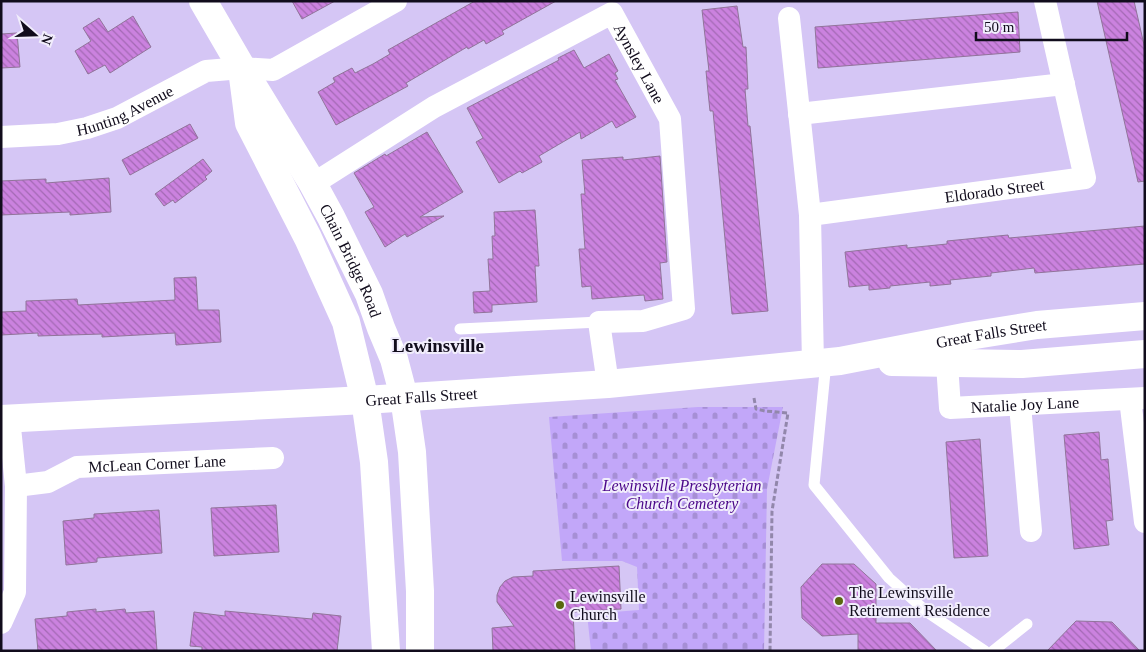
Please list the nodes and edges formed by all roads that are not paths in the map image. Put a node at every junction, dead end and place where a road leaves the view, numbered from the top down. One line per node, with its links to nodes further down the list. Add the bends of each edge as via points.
1 (204, 1): 5 (main road, Chain Bridge Road)
2 (396, 1): 5 (street, Hunting Avenue, via 273,70)
3 (1044, 1): 6 (street, Eldorado Street)
4 (789, 18): 7 (street)
5 (242, 68): 8 (street, Hunting Avenue, via 206,71 117,118 87,128 58,134); 9 (main road, Chain Bridge Road); 20 (main road, Chain Bridge Road, via 249,123 308,238 346,322)
6 (1064, 84): 7 (street); 10 (street, Eldorado Street, via 1085,178)
7 (799, 114): 10 (street)
8 (1, 137)
9 (313, 184): 12 (street, Aynsley Lane, via 434,107 612,12 670,119 684,309 643,321); 18 (main road, Chain Bridge Road, via 368,294 394,359)
10 (810, 215): 15 (street)
11 (1145, 316): 15 (main road, Great Falls Street, via 1037,325)
12 (599, 322): 13 (lane); 17 (street)
13 (460, 329)
14 (1145, 354): 16 (main road, Great Falls Street, via 1022,364)
15 (827, 362): 16 (main road, Great Falls Street); 17 (main road, Great Falls Street); 31 (lane, via 814,485 889,578 927,612)
16 (947, 364): 21 (street, Natalie Joy Lane, via 950,408)
17 (608, 384): 18 (main road, Great Falls Street)
18 (404, 397): 20 (main road, Great Falls Street); 30 (main road, Chain Bridge Road, via 416,506)
19 (1137, 398): 21 (street, Natalie Joy Lane); 25 (street)
20 (365, 400): 22 (main road, Great Falls Street); 29 (main road, Chain Bridge Road, via 375,471)
21 (1020, 404): 26 (street)
22 (5, 418): 24 (street)
23 (273, 458): 24 (street, McLean Corner Lane, via 77,467 48,482)
24 (16, 486): 27 (street, via 15,592)
25 (1145, 522)
26 (1031, 531)
27 (1, 623)
28 (1027, 624): 32 (lane)
29 (386, 651)
30 (420, 651)
31 (985, 651)
32 (993, 651)

